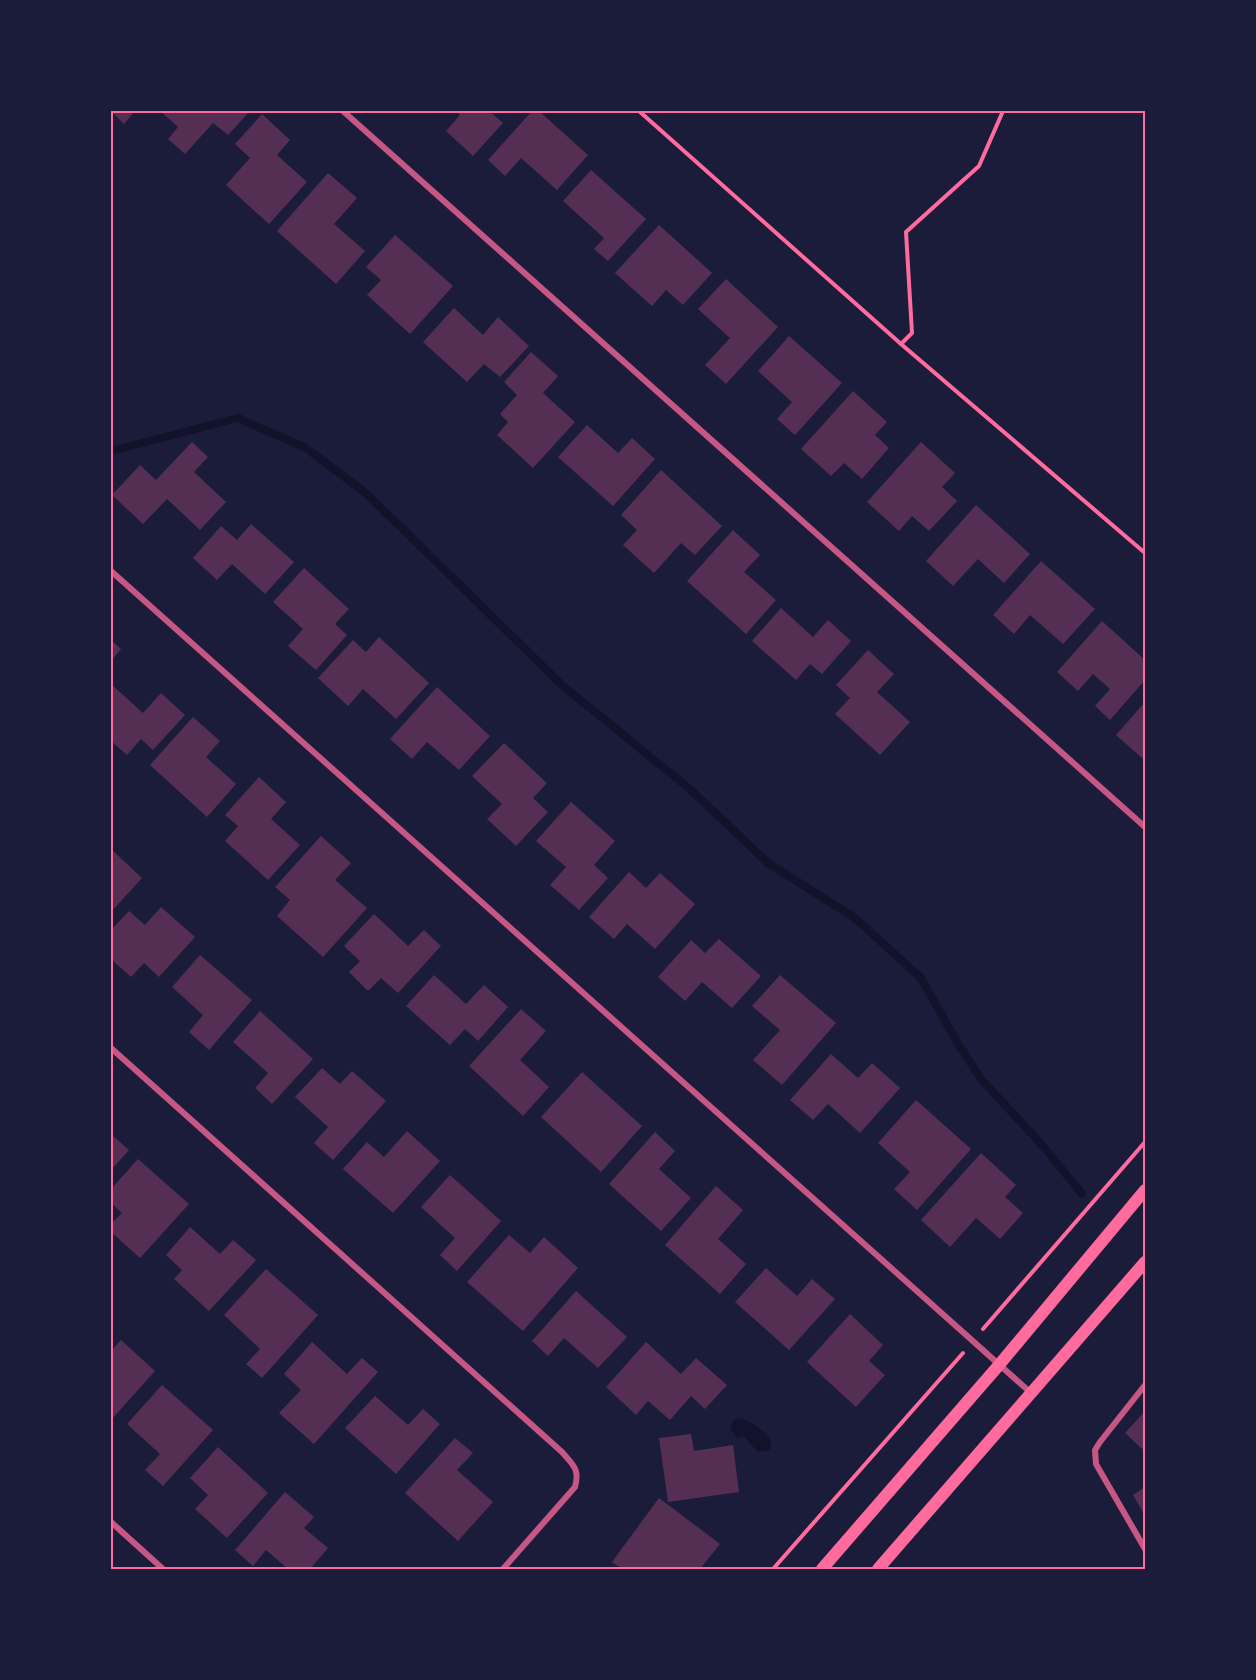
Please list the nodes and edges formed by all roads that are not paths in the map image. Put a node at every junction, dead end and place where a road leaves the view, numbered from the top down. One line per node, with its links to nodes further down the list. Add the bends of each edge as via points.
1 (343, 111): 3 (street)
2 (111, 571): 7 (street)
3 (1145, 827)
4 (111, 1048): 13 (street, via 575,1467 575,1487)
5 (1145, 1190): 7 (main road)
6 (1145, 1262): 9 (main road)
7 (999, 1365): 9 (street); 14 (main road)
8 (1145, 1385): 11 (street, via 1095,1450 1096,1464)
9 (1032, 1393): 15 (main road)
10 (111, 1522): 12 (street)
11 (1145, 1549)
12 (163, 1569)
13 (503, 1569)
14 (822, 1569)
15 (878, 1569)

